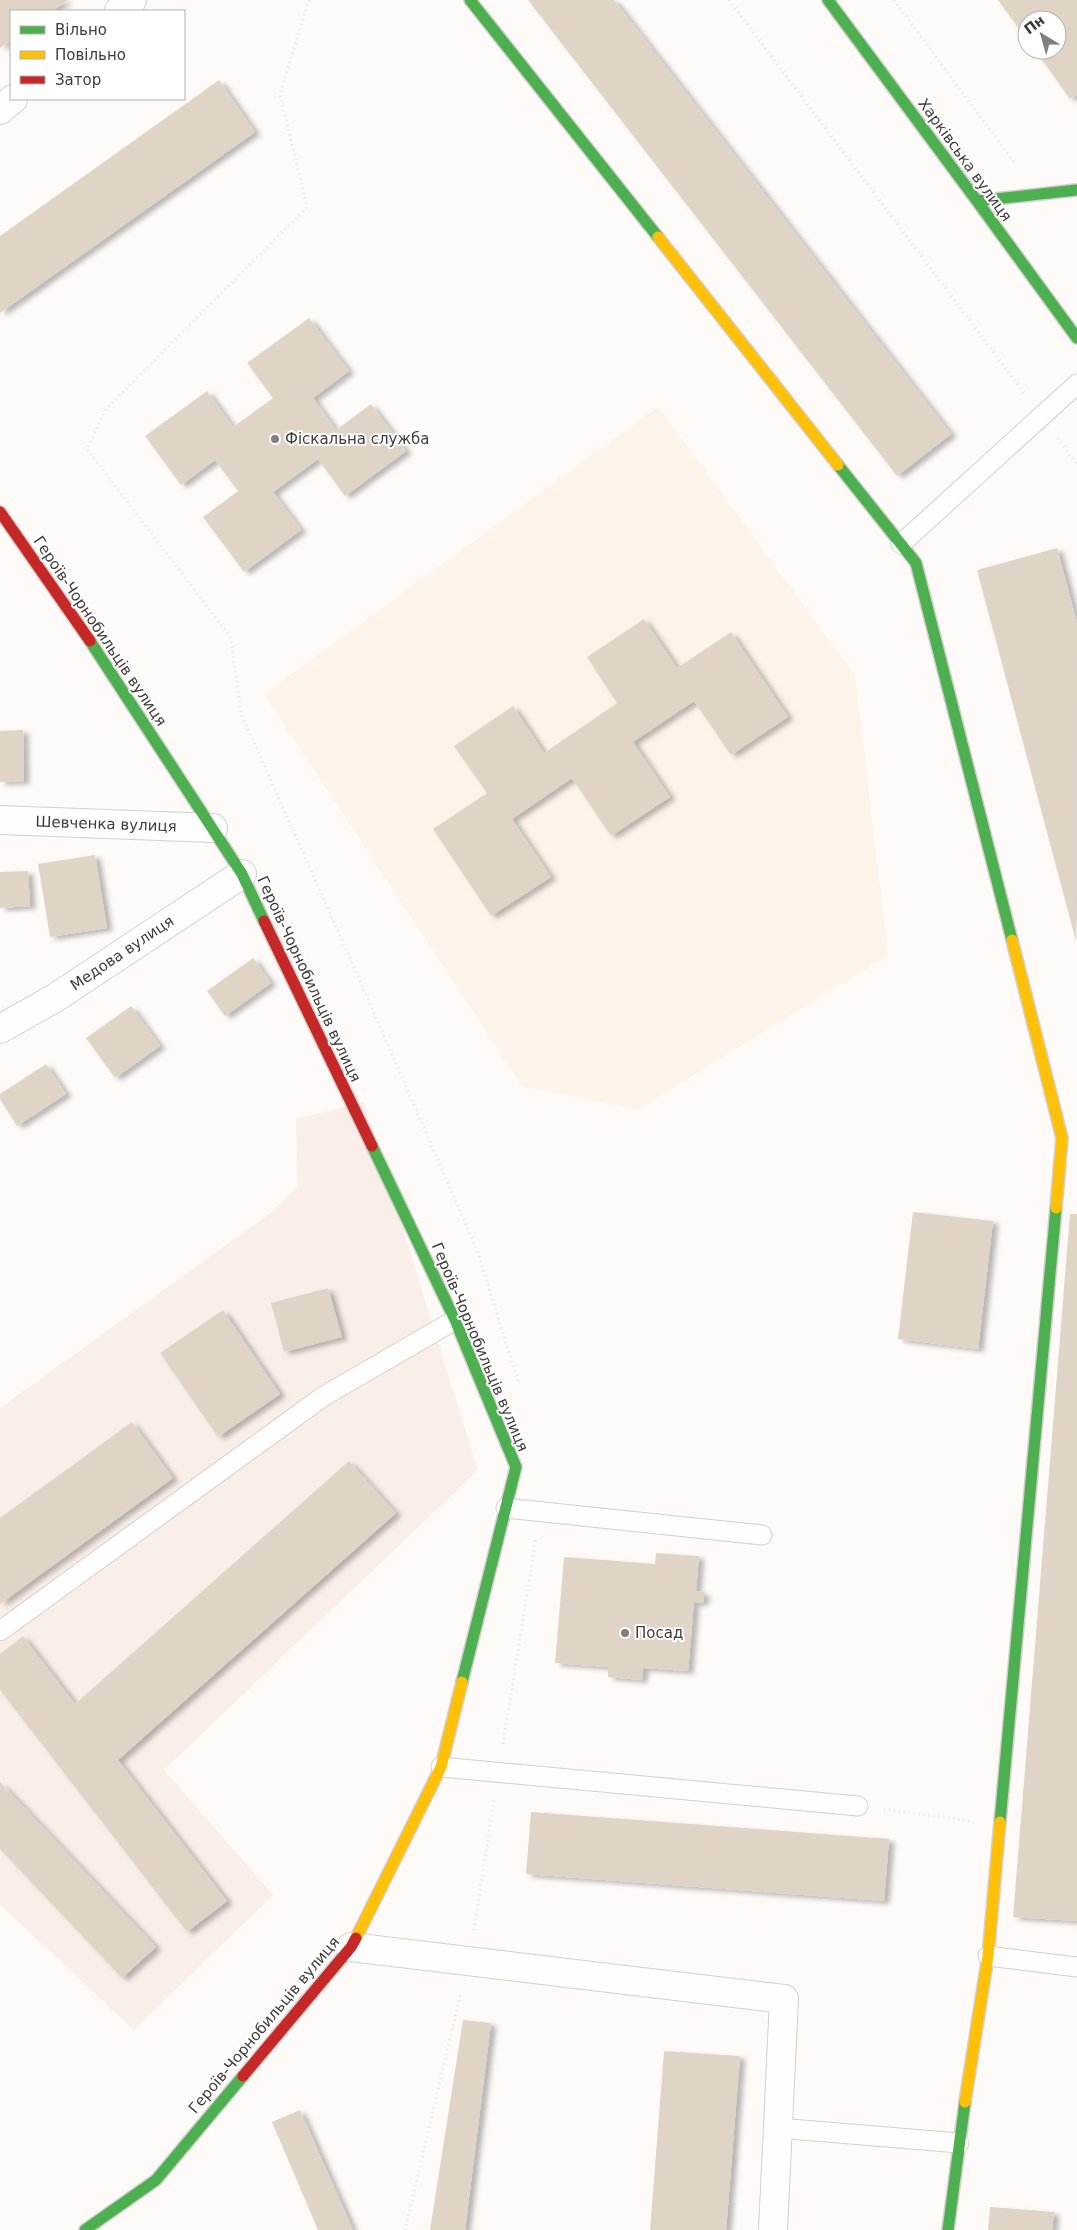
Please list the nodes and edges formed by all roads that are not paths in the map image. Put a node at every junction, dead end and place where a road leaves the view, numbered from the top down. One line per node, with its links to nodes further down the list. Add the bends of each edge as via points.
1 (132, 0): 4 (street)
2 (470, 0): 12 (street)
3 (828, 0): 8 (street, Харківська вулиця)
4 (120, 10)
5 (13, 100): 6 (street)
6 (0, 110)
7 (1077, 190): 8 (street)
8 (977, 201): 9 (street, Харківська вулиця)
9 (1077, 338)
10 (1077, 384): 12 (lane)
11 (0, 512): 14 (street, Героїв-Чорнобильців вулиця, via 109,667)
12 (901, 544): 24 (street, via 916,563 1062,1138)
13 (0, 820): 14 (street, Шевченка вулиця)
14 (213, 828): 15 (street, Героїв-Чорнобильців вулиця)
15 (242, 874): 16 (street, Медова вулиця, via 55,998); 17 (street, Героїв-Чорнобильців вулиця)
16 (0, 1029)
17 (455, 1320): 18 (street, Героїв-Чорнобильців вулиця, via 516,1467); 20 (lane, via 324,1396)
18 (506, 1508): 19 (lane); 21 (street, Героїв-Чорнобильців вулиця)
19 (762, 1535)
20 (0, 1631)
21 (441, 1767): 22 (lane); 23 (street, Героїв-Чорнобильців вулиця)
22 (858, 1806)
23 (350, 1946): 26 (street, via 784,1999); 28 (street, Героїв-Чорнобильців вулиця, via 156,2180)
24 (988, 1956): 25 (lane); 27 (street)
25 (1077, 1966)
26 (778, 2128): 27 (lane); 29 (street)
27 (959, 2143): 30 (street)
28 (86, 2230)
29 (773, 2230)
30 (948, 2230)

